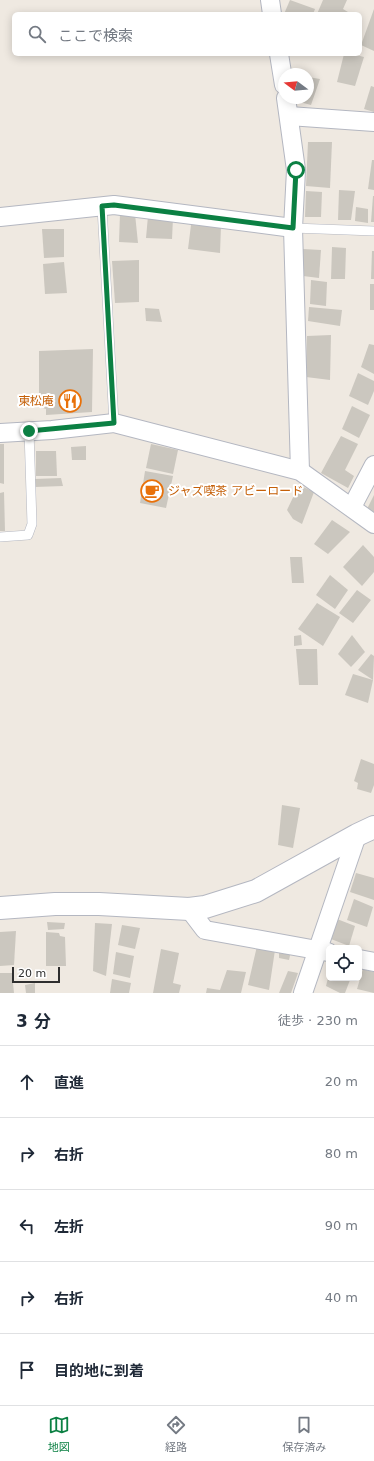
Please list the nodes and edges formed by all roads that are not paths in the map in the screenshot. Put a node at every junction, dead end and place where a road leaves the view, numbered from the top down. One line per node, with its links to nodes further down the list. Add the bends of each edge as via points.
1 (270, 0): 2 (street)
2 (272, 12)
3 (279, 56): 4 (street)
4 (281, 68)
5 (287, 104): 6 (street)
6 (289, 116): 7 (street); 10 (street, via 296,170)
7 (374, 122)
8 (102, 206): 9 (street); 10 (street, via 114,205); 12 (lane)
9 (0, 217)
10 (293, 228): 11 (lane); 16 (street)
11 (374, 231)
12 (114, 423): 13 (street); 16 (street)
13 (29, 431): 14 (street); 19 (lane, via 32,524 28,536)
14 (0, 433)
15 (374, 465): 17 (street)
16 (300, 471): 17 (street)
17 (352, 507): 18 (street)
18 (374, 524)
19 (0, 537)
20 (365, 831): 22 (street, via 256,891 205,907); 23 (street)
21 (0, 908): 22 (street, via 84,904)
22 (189, 909): 23 (street, via 205,930)
23 (323, 951): 26 (street)
24 (362, 960): 25 (street)
25 (374, 962)
26 (303, 993)

